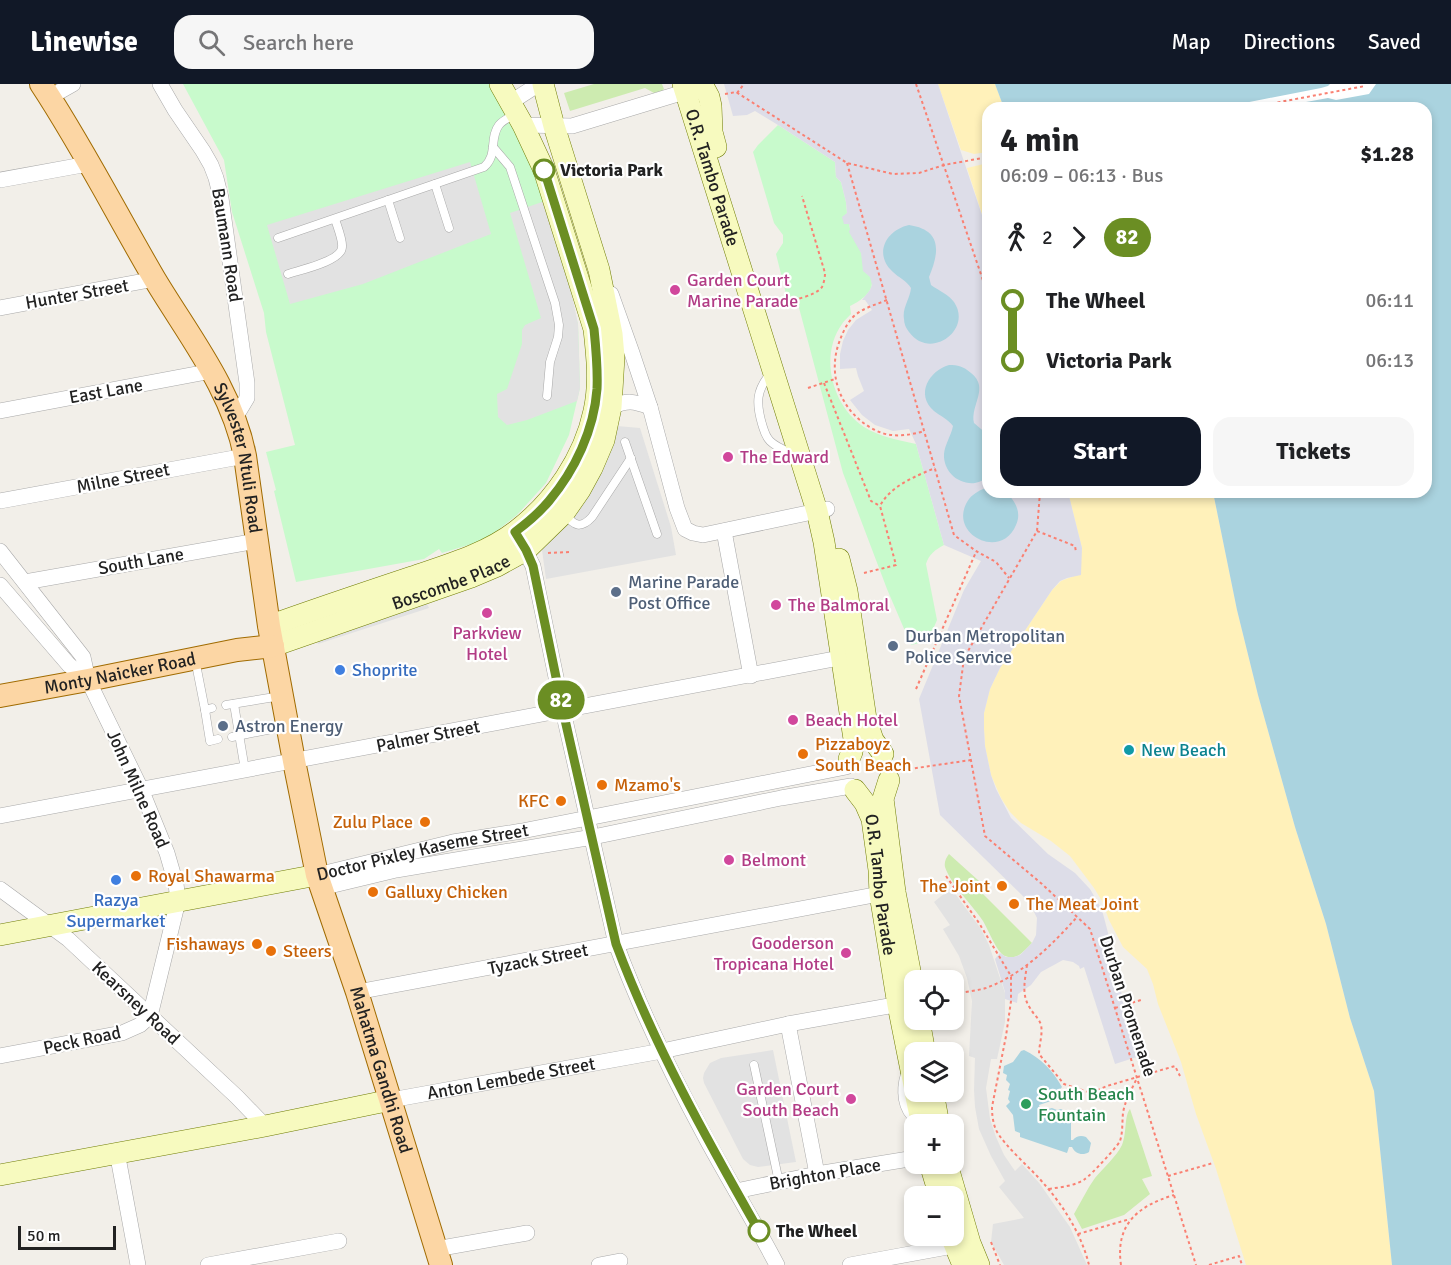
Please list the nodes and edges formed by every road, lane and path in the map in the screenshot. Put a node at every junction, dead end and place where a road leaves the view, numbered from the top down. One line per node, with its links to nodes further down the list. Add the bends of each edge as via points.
1 (73, 84): 10 (street)
2 (160, 84): 44 (street, Baumann Road, via 211,165 221,198 248,383 247,398)
3 (500, 84): 13 (main road, Boscombe Place)
4 (539, 84): 13 (street)
5 (543, 84): 14 (main road, Boscombe Place)
6 (744, 84): 11 (path)
7 (916, 84): 19 (path)
8 (1365, 86): 12 (path)
9 (697, 89): 11 (path); 14 (street, via 585,123); 53 (main road, O.R. Tambo Parade, via 773,370); 53 (main road, O.R. Tambo Parade, via 711,106 714,142 812,455)
10 (45, 91): 18 (main road, Sylvester Ntuli Road)
11 (737, 93): 17 (path)
12 (1280, 102)
13 (517, 113): 14 (street); 15 (lane, via 497,127); 59 (main road, Boscombe Place, via 544,170 594,329 597,373 594,410 579,456 549,501)
14 (554, 126): 28 (main road, Boscombe Place)
15 (493, 147): 21 (lane, via 484,167); 40 (lane, via 510,167 555,303 558,337 550,362)
16 (982, 158): 19 (path)
17 (847, 163): 19 (path, via 893,174 919,173); 32 (path)
18 (88, 164): 20 (street); 31 (main road, Sylvester Ntuli Road)
19 (944, 165): 30 (path)
20 (0, 180)
21 (435, 184): 23 (lane); 25 (lane)
22 (802, 196): 33 (path, via 824,280 818,291)
23 (388, 200): 24 (lane); 27 (lane)
24 (334, 219): 26 (lane); 29 (lane, via 342,247 339,254)
25 (448, 228)
26 (278, 238)
27 (400, 238)
28 (599, 270): 37 (street); 41 (main road, Boscombe Place, via 612,333)
29 (288, 274)
30 (982, 277)
31 (155, 279): 34 (street, Hunter Street); 35 (main road, Sylvester Ntuli Road)
32 (887, 300): 36 (path, via 864,309 843,331 836,349); 45 (path)
33 (782, 303)
34 (0, 308)
35 (212, 371): 43 (street, East Lane); 44 (main road, Sylvester Ntuli Road)
36 (835, 379): 38 (path); 45 (path, via 851,412 876,431 897,436)
37 (642, 382): 41 (street); 42 (street)
38 (824, 383): 39 (path); 52 (path, via 872,501)
39 (808, 388)
40 (547, 396)
41 (620, 404): 42 (street, via 637,402); 54 (main road, Boscombe Place, via 592,468)
42 (650, 407): 55 (street, via 686,529 703,535)
43 (0, 411)
44 (235, 418): 47 (main road, Sylvester Ntuli Road)
45 (924, 431): 49 (path)
46 (625, 442): 48 (lane)
47 (245, 456): 51 (street, Milne Street); 58 (main road, Sylvester Ntuli Road)
48 (631, 458): 54 (lane, via 587,523 577,525); 57 (lane)
49 (935, 468): 52 (path, via 907,480); 61 (path, via 954,535)
50 (1040, 498): 56 (path, Durban Promenade)
51 (0, 501)
52 (880, 506): 64 (path, via 896,565)
53 (822, 510): 55 (street); 71 (main road, O.R. Tambo Parade, via 847,591)
54 (564, 513): 59 (main road, Boscombe Place)
55 (724, 531): 73 (street)
56 (1037, 531): 63 (path, via 1075,546); 65 (path, Durban Promenade)
57 (657, 534)
58 (257, 541): 66 (street, South Lane); 70 (main road, Sylvester Ntuli Road)
59 (529, 545): 62 (path); 68 (main road, Boscombe Place, via 489,548); 69 (main road, Boscombe Place, via 497,566); 78 (street)
60 (0, 551): 66 (street, John Milne Road)
61 (976, 551): 65 (path, via 996,562); 75 (path)
62 (570, 552)
63 (1076, 552)
64 (864, 573)
65 (1008, 578): 82 (path, Durban Promenade, via 964,658 958,696)
66 (25, 582): 74 (street, John Milne Road, via 83,657)
67 (0, 585): 74 (street, John Milne Road, via 69,665)
68 (372, 591): 69 (main road, via 386,595); 70 (main road, Boscombe Place)
69 (426, 592): 70 (main road, Boscombe Place)
70 (271, 636): 72 (main road, Monty Naicker Road, via 237,650); 77 (main road, Sylvester Ntuli Road)
71 (849, 657): 73 (street, Palmer Street); 84 (main road, O.R. Tambo Parade, via 873,740); 86 (main road, O.R. Tambo Parade, via 854,739)
72 (195, 658): 74 (main road, Monty Naicker Road); 81 (lane, via 208,709 210,741)
73 (751, 676): 78 (street, Palmer Street)
74 (88, 680): 76 (main road, Monty Naicker Road); 87 (street, John Milne Road)
75 (916, 689)
76 (0, 696)
77 (282, 696): 79 (main road, Sylvester Ntuli Road); 80 (lane, via 230,705)
78 (563, 711): 83 (street, Palmer Street); 89 (street)
79 (287, 726): 80 (lane); 83 (main road, Sylvester Ntuli Road)
80 (236, 736): 85 (lane)
81 (218, 740)
82 (971, 760): 84 (path); 96 (path, Durban Promenade, via 985,836)
83 (294, 761): 85 (street, Palmer Street); 92 (main road, Sylvester Ntuli Road)
84 (888, 768): 86 (main road, O.R. Tambo Parade, via 886,786 873,794 864,794); 86 (main road, via 873,749 864,749 855,753); 94 (main road, O.R. Tambo Parade, via 884,799)
85 (245, 770): 87 (street, Palmer Street)
86 (850, 776): 89 (street, Doctor Pixley Kaseme Street); 90 (street, Doctor Pixley Kaseme Street, via 781,798); 94 (main road, O.R. Tambo Parade, via 872,819 879,870)
87 (141, 789): 88 (street, Palmer Street); 95 (street, John Milne Road, via 167,852)
88 (0, 816)
89 (588, 818): 90 (street); 92 (street, Doctor Pixley Kaseme Street, via 453,842)
90 (592, 837): 92 (street, Doctor Pixley Kaseme Street); 99 (street)
91 (946, 876): 102 (path)
92 (319, 881): 95 (main road, Doctor Pixley Kaseme Street); 103 (main road, Mahatma Gandhi Road)
93 (0, 889): 97 (street, Kearsney Road)
94 (888, 893): 99 (street, Tyzack Street); 101 (main road, O.R. Tambo Parade)
95 (178, 901): 97 (main road, Doctor Pixley Kaseme Street); 108 (street)
96 (1077, 917): 100 (path); 107 (path, Durban Promenade, via 1090,928)
97 (49, 925): 98 (main road, Doctor Pixley Kaseme Street); 108 (street, Kearsney Road)
98 (0, 935)
99 (616, 944): 103 (street, Tyzack Street); 110 (street)
100 (1027, 965): 102 (path); 115 (path, via 1024,996 1041,1027 1040,1054 1064,1084 1090,1093)
101 (904, 975)
102 (1011, 976): 104 (path, via 986,988); 126 (path, via 1011,1001 993,1118 1005,1142)
103 (357, 992): 116 (main road, Mahatma Gandhi Road)
104 (964, 992)
105 (1141, 1000): 107 (path)
106 (904, 1002): 109 (street, Anton Lembede Street)
107 (1115, 1008): 115 (path, Durban Promenade)
108 (150, 1016): 111 (street, Peck Road, via 122,1033); 118 (street, Kearsney Road)
109 (788, 1024): 110 (street, Anton Lembede Street); 123 (street)
110 (662, 1051): 116 (street, Anton Lembede Street); 127 (street)
111 (0, 1056)
112 (754, 1065): 125 (lane)
113 (1180, 1076): 115 (path, via 1175,1065)
114 (904, 1078): 117 (lane)
115 (1137, 1078): 124 (path, Durban Promenade); 126 (path, via 1126,1102 1119,1143 1113,1151 1085,1179)
116 (391, 1100): 118 (main road, Anton Lembede Street); 137 (main road, Mahatma Gandhi Road)
117 (904, 1100)
118 (265, 1126): 119 (main road, Anton Lembede Street)
119 (117, 1152): 122 (main road, Anton Lembede Street); 139 (street)
120 (904, 1160): 123 (street, Brighton Place)
121 (1213, 1163): 124 (path)
122 (0, 1174)
123 (817, 1174): 125 (street, Brighton Place)
124 (1168, 1176): 128 (path, Durban Promenade)
125 (779, 1182): 127 (street, Brighton Place)
126 (1049, 1189): 131 (path)
127 (736, 1191): 142 (street)
128 (1174, 1195): 129 (path, via 1149,1204); 149 (path, Durban Promenade)
129 (1130, 1219): 131 (path); 148 (path, via 1122,1234)
130 (527, 1233): 137 (street)
131 (1078, 1234): 147 (path)
132 (339, 1241): 140 (street)
133 (991, 1242): 146 (path)
134 (939, 1246): 143 (street)
135 (959, 1246): 144 (main road)
136 (962, 1246): 145 (main road)
137 (438, 1257)
138 (621, 1261): 141 (street)
139 (138, 1265)
140 (208, 1265)
141 (599, 1265)
142 (777, 1265)
143 (850, 1265)
144 (963, 1265)
145 (979, 1265)
146 (1000, 1265)
147 (1089, 1265)
148 (1121, 1265)
149 (1196, 1265)
150 (1209, 1265): 151 (path, via 1239,1256)
151 (1242, 1265)

